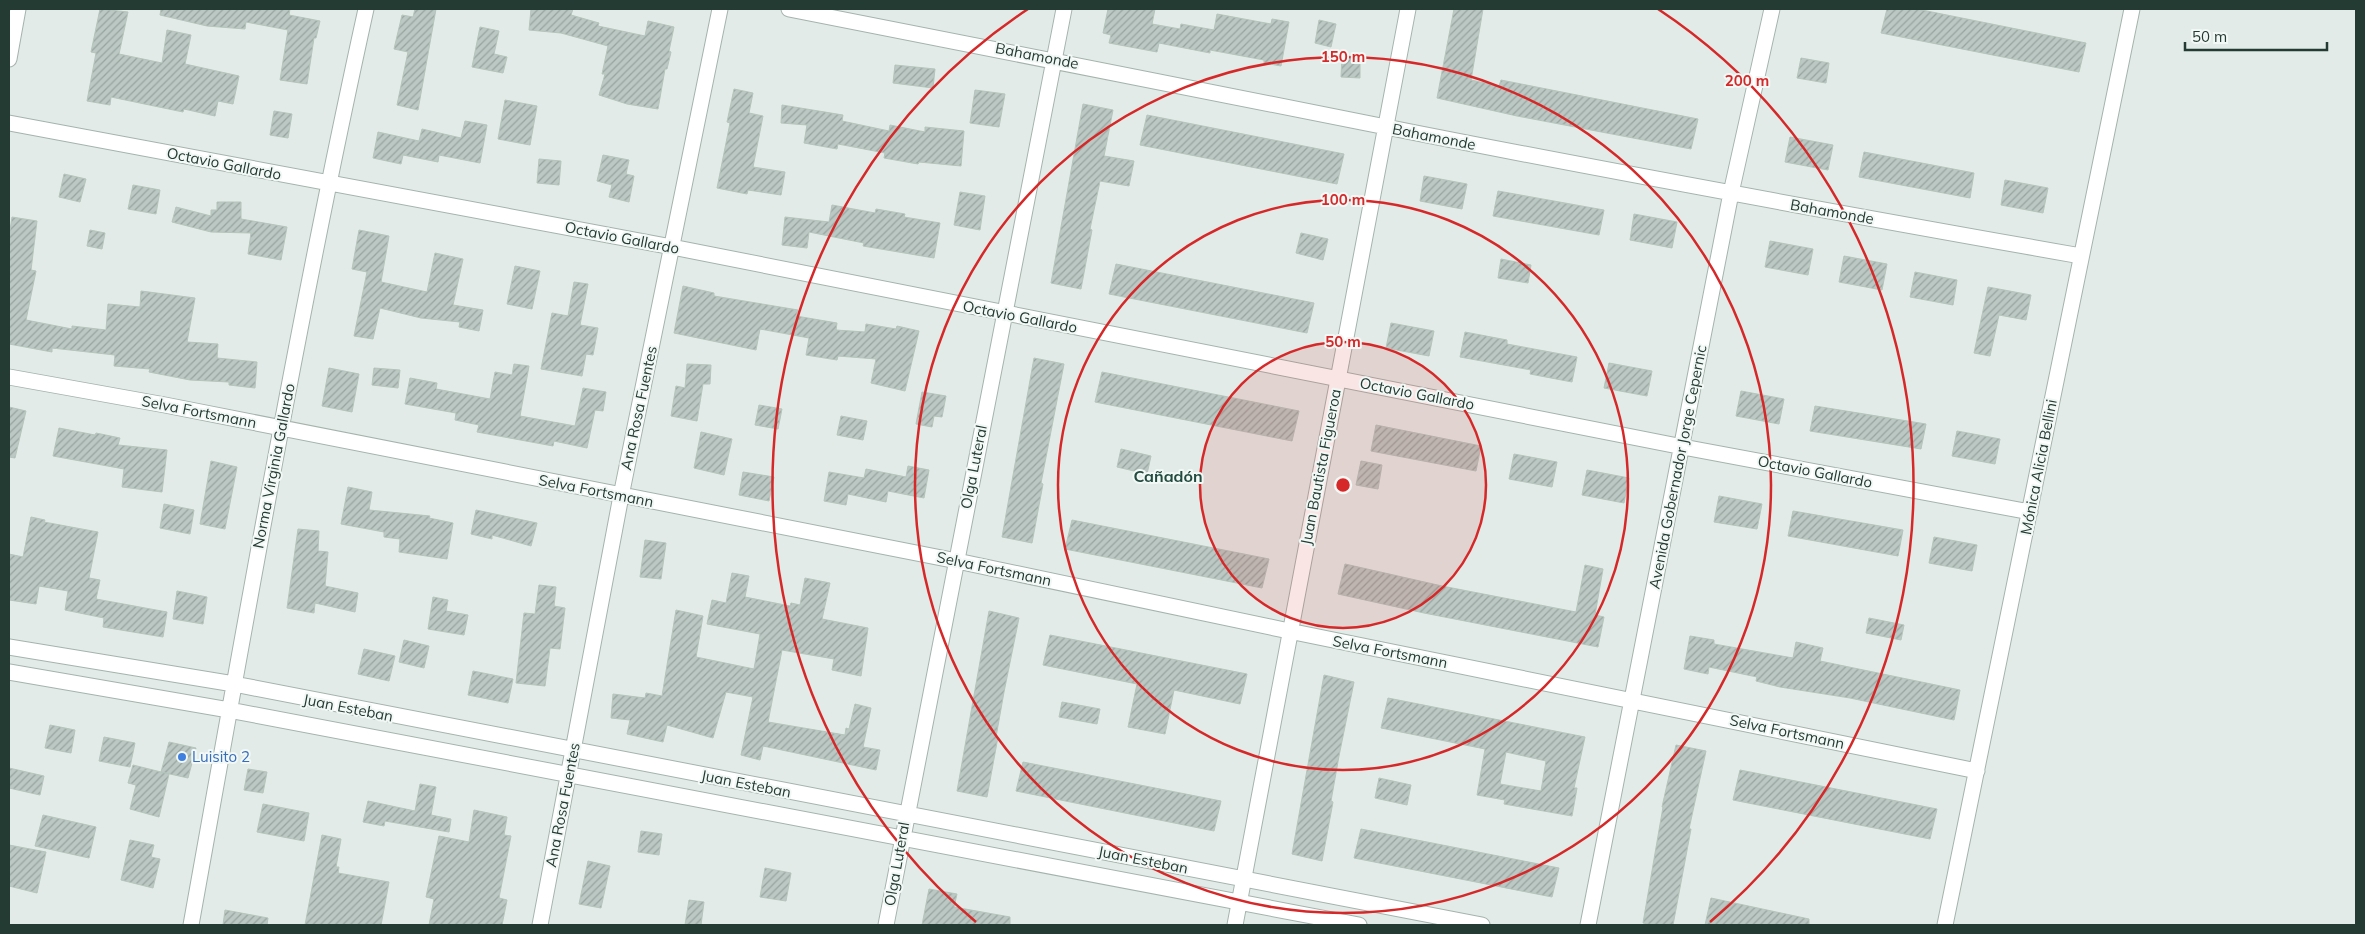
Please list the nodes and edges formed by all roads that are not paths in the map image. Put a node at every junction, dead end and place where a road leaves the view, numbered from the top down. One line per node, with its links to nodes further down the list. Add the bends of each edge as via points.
1 (18, 9): 9 (street)
2 (366, 9): 13 (street, Norma Virginia Gallardo)
3 (720, 9): 15 (street, Ana Rosa Fuentes)
4 (789, 9): 10 (street, Bahamonde)
5 (1064, 9): 10 (street, Olga Luteral)
6 (1408, 9): 12 (street, Juan Bautista Figueroa)
7 (1772, 9): 14 (street, Avenida Gobernador Jorge Cepernic)
8 (2132, 9): 16 (street, Mónica Alicia Bellini)
9 (9, 59)
10 (1053, 59): 12 (street, Bahamonde); 17 (street, Olga Luteral)
11 (9, 124): 13 (street, Octavio Gallardo)
12 (1386, 128): 14 (street, Bahamonde); 19 (street, Juan Bautista Figueroa)
13 (328, 183): 15 (street, Octavio Gallardo); 20 (street, Norma Virginia Gallardo)
14 (1731, 194): 16 (street, Bahamonde); 21 (street, Avenida Gobernador Jorge Cepernic)
15 (672, 247): 17 (street, Octavio Gallardo); 22 (street, Ana Rosa Fuentes)
16 (2081, 256): 23 (street, Mónica Alicia Bellini)
17 (1004, 314): 19 (street, Octavio Gallardo); 24 (street, Olga Luteral)
18 (9, 378): 20 (street, Selva Fortsmann)
19 (1338, 379): 21 (street, Octavio Gallardo); 25 (street, Juan Bautista Figueroa)
20 (281, 429): 22 (street, Selva Fortsmann); 28 (street, Norma Virginia Gallardo)
21 (1682, 447): 23 (street, Octavio Gallardo); 29 (street, Avenida Gobernador Jorge Cepernic)
22 (621, 496): 24 (street, Selva Fortsmann); 31 (street, Ana Rosa Fuentes)
23 (2030, 512): 32 (street, Mónica Alicia Bellini)
24 (957, 561): 25 (street, Selva Fortsmann); 34 (street, Olga Luteral)
25 (1289, 631): 29 (street, Selva Fortsmann); 36 (street, Juan Bautista Figueroa)
26 (9, 647): 28 (street, Juan Esteban)
27 (9, 672): 30 (street, Juan Esteban)
28 (234, 684): 30 (street, Norma Virginia Gallardo); 31 (street, Juan Esteban)
29 (1633, 700): 32 (street, Selva Fortsmann); 45 (street, Avenida Gobernador Jorge Cepernic)
30 (229, 710): 33 (street, Juan Esteban); 39 (street, Norma Virginia Gallardo)
31 (573, 751): 33 (street, Ana Rosa Fuentes); 34 (street, Juan Esteban)
32 (1977, 771): 46 (street, Mónica Alicia Bellini)
33 (568, 774): 35 (street, Juan Esteban); 40 (street, Ana Rosa Fuentes)
34 (906, 815): 35 (street, Olga Luteral); 36 (street, Juan Esteban)
35 (901, 838): 37 (street, Juan Esteban); 41 (street, Olga Luteral)
36 (1244, 880): 37 (street, Juan Bautista Figueroa); 38 (street, Juan Esteban)
37 (1239, 902): 42 (street, Juan Bautista Figueroa); 43 (street, Juan Esteban)
38 (1411, 919): 44 (street, Juan Esteban)
39 (191, 925)
40 (540, 925)
41 (886, 925)
42 (1235, 925)
43 (1359, 925)
44 (1482, 925)
45 (1588, 925)
46 (1945, 925)

